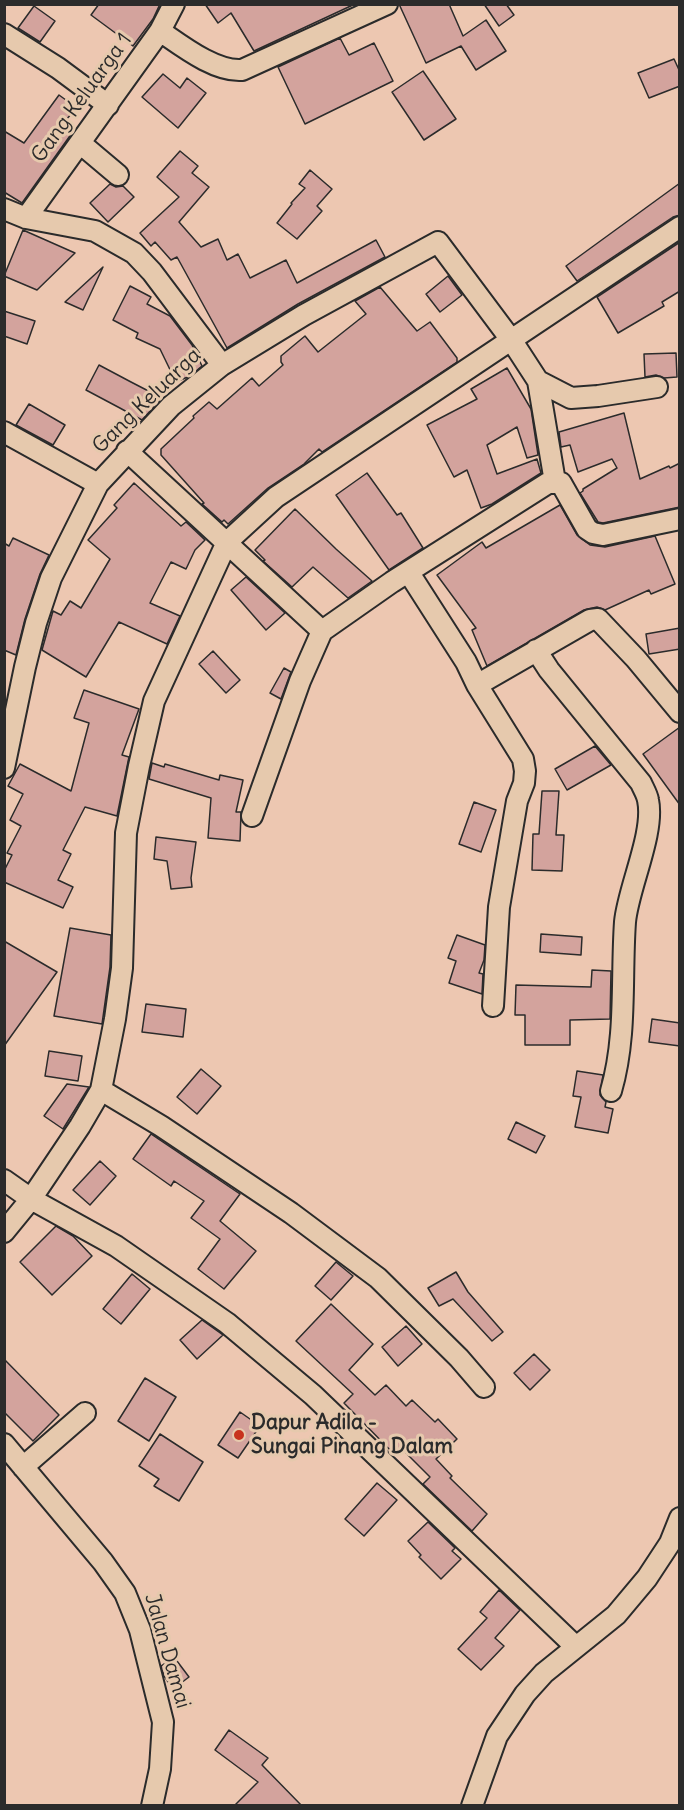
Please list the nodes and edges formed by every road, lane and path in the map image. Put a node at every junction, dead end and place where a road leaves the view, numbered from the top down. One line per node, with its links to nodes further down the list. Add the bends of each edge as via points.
1 (174, 4): 3 (street, Gang Keluarga 1)
2 (387, 4): 3 (street, via 242,70 224,69)
3 (160, 31): 5 (street, Gang Keluarga 1)
4 (4, 34): 5 (street)
5 (108, 105): 6 (street, Gang Keluarga 1)
6 (80, 143): 7 (street); 8 (street, Gang Keluarga 1)
7 (118, 175)
8 (12, 217): 11 (street, Gang Keluarga, via 95,231 134,253)
9 (680, 227): 10 (street)
10 (512, 341): 11 (street, via 438,242); 12 (street); 19 (street, via 276,497)
11 (222, 365): 15 (street, Gang Keluarga, via 171,406)
12 (538, 381): 13 (street, via 571,398); 16 (street)
13 (657, 387)
14 (4, 432): 17 (street)
15 (127, 451): 17 (street, Gang Keluarga); 19 (street)
16 (555, 482): 18 (street, via 561,483 586,530 593,533); 20 (street)
17 (98, 484): 25 (street, Gang Keluarga, via 51,578 36,623)
18 (680, 519)
19 (227, 542): 21 (street); 28 (street, via 154,701 139,766 126,833 122,968)
20 (409, 573): 21 (street); 23 (street)
21 (322, 631): 26 (street)
22 (536, 650): 23 (street); 24 (street, via 598,619); 29 (street, via 641,783 648,801 648,824 626,919 623,1027)
23 (477, 685): 27 (street, via 523,759 525,771 499,907)
24 (680, 712)
25 (5, 759)
26 (252, 816)
27 (493, 1006)
28 (101, 1090): 31 (street); 33 (street, via 291,1213 378,1278)
29 (611, 1091)
30 (4, 1180): 31 (street)
31 (31, 1199): 32 (street); 38 (street, via 116,1246 227,1323 313,1395)
32 (4, 1232)
33 (484, 1387)
34 (85, 1413): 36 (street)
35 (4, 1444): 36 (street, Jalan Damai)
36 (23, 1467): 39 (street, Jalan Damai, via 103,1562 125,1593 140,1630 163,1722 160,1769)
37 (680, 1518): 38 (street, via 670,1543 647,1578 616,1615)
38 (576, 1647): 40 (street, via 525,1694 497,1736)
39 (152, 1806)
40 (472, 1806)

